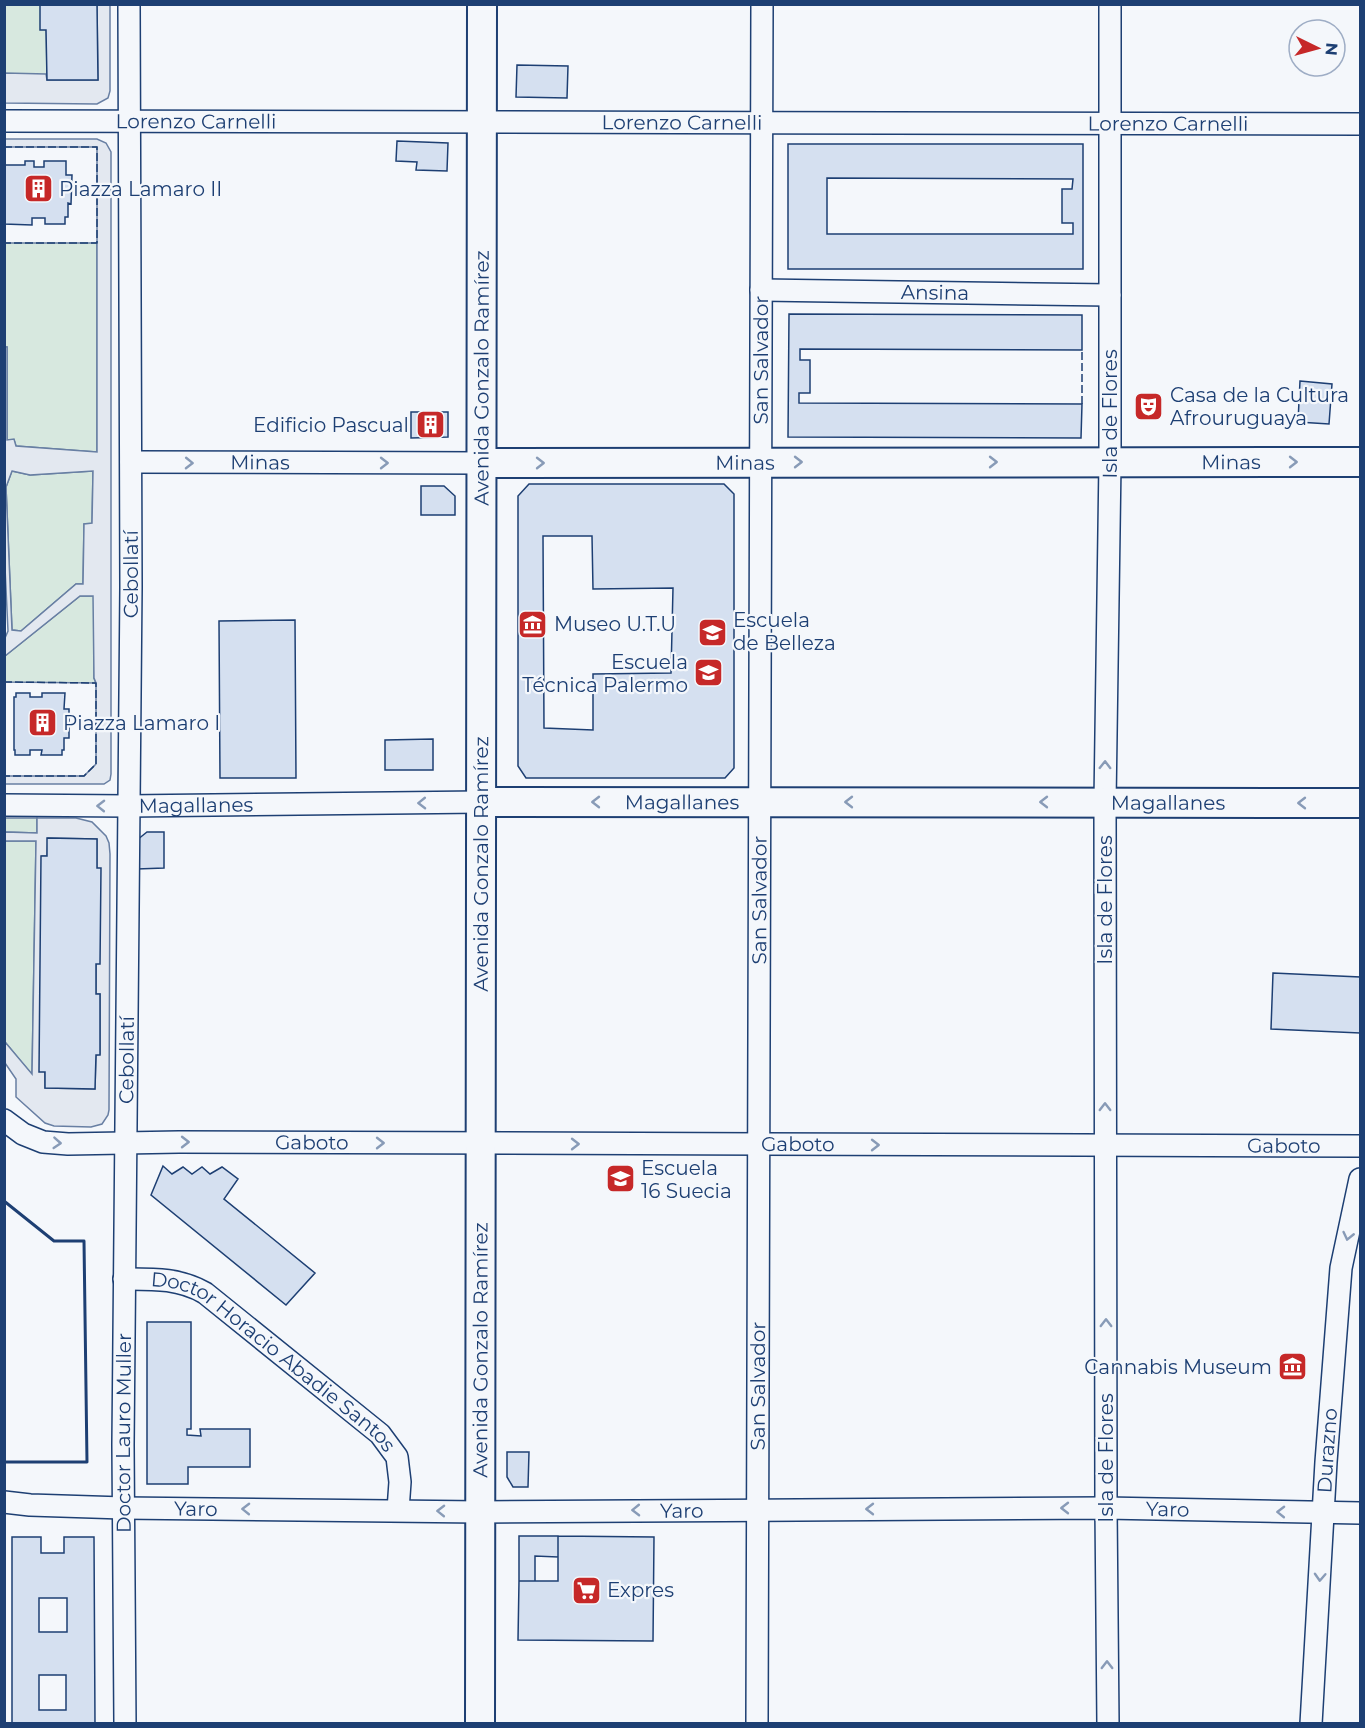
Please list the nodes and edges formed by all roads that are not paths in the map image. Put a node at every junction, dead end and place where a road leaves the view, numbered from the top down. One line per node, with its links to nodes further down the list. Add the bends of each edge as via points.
1 (129, 4): 6 (street, Cebollatí)
2 (482, 4): 7 (street, Avenida Gonzalo Ramírez)
3 (762, 4): 8 (street, San Salvador)
4 (1110, 4): 9 (street, Isla de Flores)
5 (4, 121): 6 (street, Lorenzo Carnelli)
6 (129, 121): 7 (street, Lorenzo Carnelli); 13 (street, Cebollatí)
7 (481, 121): 8 (street, Lorenzo Carnelli); 17 (street, Avenida Gonzalo Ramírez)
8 (761, 123): 9 (street, Lorenzo Carnelli); 11 (street, San Salvador)
9 (1110, 123): 10 (street, Lorenzo Carnelli); 12 (street, Isla de Flores)
10 (1360, 124)
11 (761, 290): 12 (street, Ansina); 14 (street, San Salvador)
12 (1110, 295): 15 (street, Isla de Flores)
13 (131, 462): 17 (street, Minas, one-way to 17); 23 (street, Cebollatí)
14 (760, 462): 15 (street, Minas, one-way to 15); 17 (street, Minas, one-way to 14); 19 (street, San Salvador)
15 (1110, 462): 16 (street, Minas, one-way to 16); 20 (street, Isla de Flores, one-way to 15)
16 (1360, 462)
17 (482, 463): 18 (street, Avenida Gonzalo Ramírez)
18 (481, 802): 19 (street, Magallanes, one-way to 18); 23 (street, Magallanes, one-way to 23); 26 (street, Avenida Gonzalo Ramírez)
19 (760, 802): 20 (street, Magallanes, one-way to 19); 27 (street, San Salvador)
20 (1105, 802): 21 (street, Magallanes, one-way to 20); 28 (street, Isla de Flores, one-way to 20)
21 (1360, 803)
22 (4, 804): 23 (street, Magallanes, one-way to 22)
23 (128, 806): 25 (street, Cebollatí)
24 (4, 1120): 25 (street, one-way to 25, via 43,1142)
25 (126, 1142): 26 (street, Gaboto, one-way to 26); 31 (street, Doctor Lauro Muller)
26 (481, 1143): 27 (street, Gaboto, one-way to 27); 37 (street, Avenida Gonzalo Ramírez)
27 (759, 1144): 28 (street, Gaboto, one-way to 28); 35 (street, San Salvador)
28 (1105, 1146): 29 (street, Gaboto); 34 (street, Isla de Flores, one-way to 28)
29 (1360, 1146)
30 (1360, 1179): 38 (street, Durazno, one-way to 38, via 1341,1268)
31 (124, 1279): 33 (street, Doctor Lauro Muller); 36 (street, Doctor Horacio Abadie Santos, via 175,1281 206,1293 380,1434 397,1457)
32 (4, 1502): 33 (street, Yaro)
33 (123, 1508): 36 (street, Yaro, one-way to 33); 40 (street, Doctor Lauro Muller)
34 (1106, 1508): 35 (street, Yaro, one-way to 35); 38 (street, Yaro, one-way to 34); 43 (street, Isla de Flores, one-way to 34)
35 (758, 1509): 37 (street, Yaro, one-way to 37); 42 (street, San Salvador)
36 (398, 1510): 37 (street, Yaro, one-way to 36)
37 (480, 1512): 41 (street, Avenida Gonzalo Ramírez)
38 (1324, 1513): 39 (street, Yaro); 44 (street, Durazno, one-way to 44)
39 (1360, 1513)
40 (125, 1724)
41 (480, 1724)
42 (757, 1724)
43 (1108, 1724)
44 (1311, 1724)

